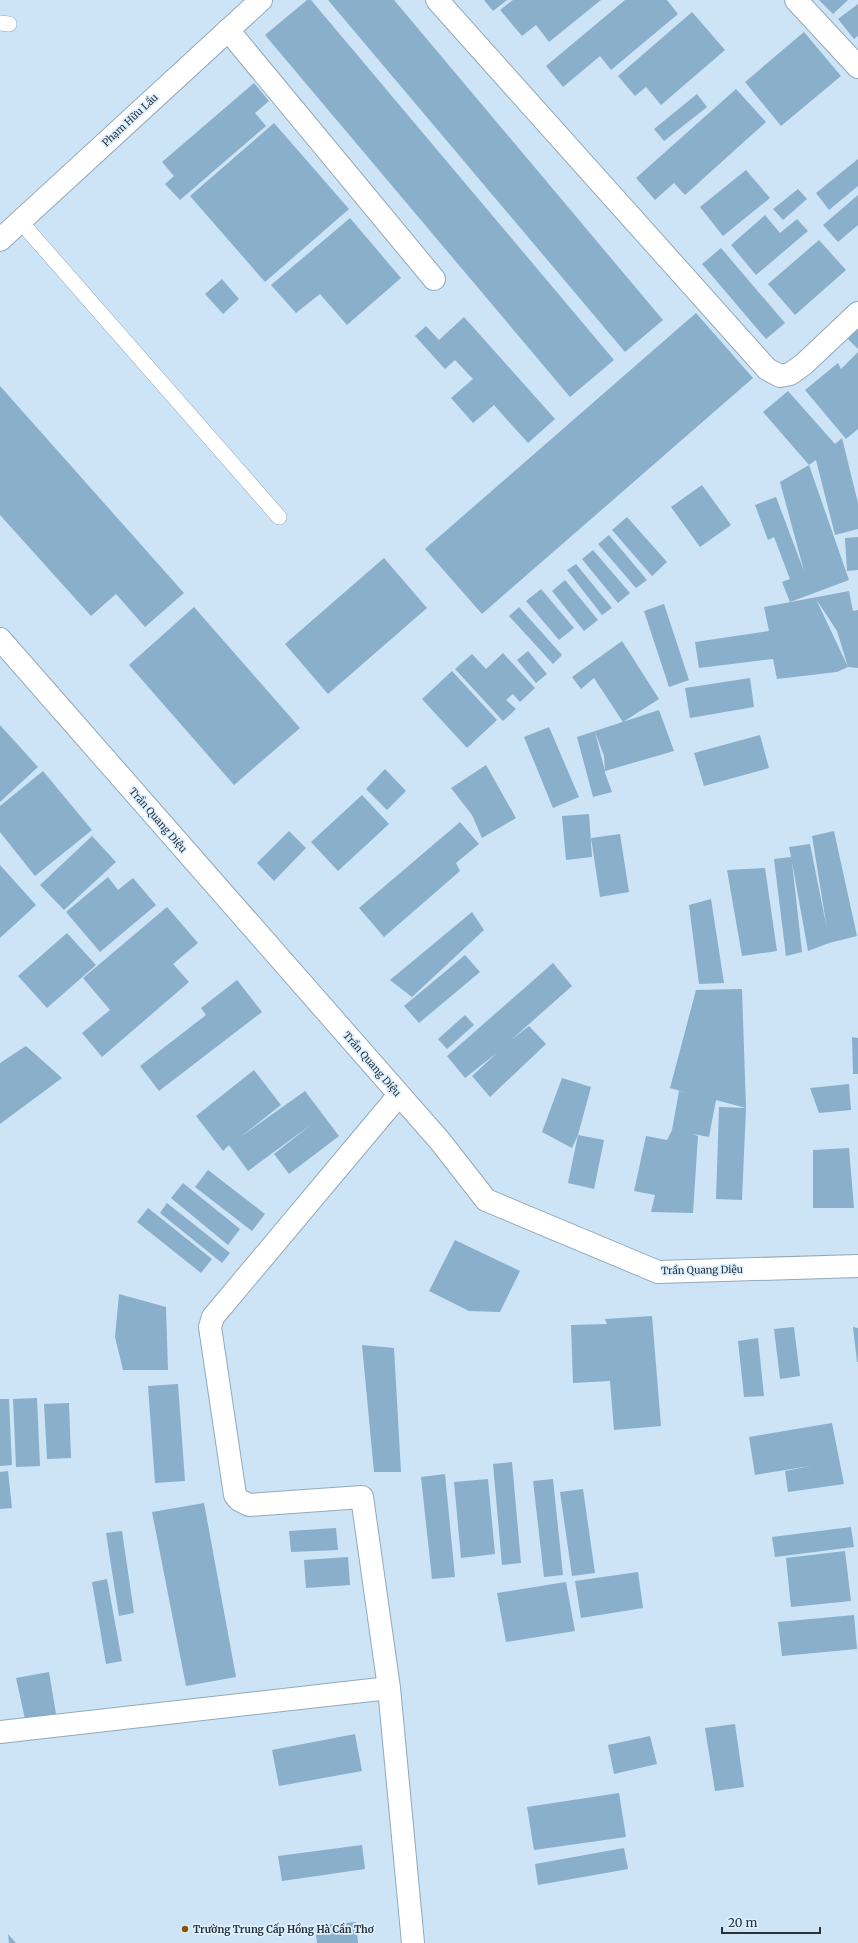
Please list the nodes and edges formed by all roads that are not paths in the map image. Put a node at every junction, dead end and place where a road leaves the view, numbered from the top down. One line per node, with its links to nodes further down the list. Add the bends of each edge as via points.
1 (261, 0): 4 (street, Phạm Hữu Lầu)
2 (437, 0): 9 (street, via 767,369 780,376 790,374 804,364)
3 (796, 0): 5 (street)
4 (228, 30): 6 (street, Phạm Hữu Lầu); 8 (street)
5 (858, 67)
6 (20, 221): 7 (street, Phạm Hữu Lầu); 10 (lane)
7 (0, 240)
8 (434, 279)
9 (858, 312)
10 (279, 517)
11 (0, 639): 12 (street, Trần Quang Diệu)
12 (399, 1095): 13 (street, Trần Quang Diệu, via 440,1141 486,1200 658,1272); 14 (street, via 213,1317 210,1327 235,1495 239,1500 249,1505 362,1498)
13 (858, 1266)
14 (388, 1688): 15 (street); 16 (street)
15 (0, 1732)
16 (413, 1943)

